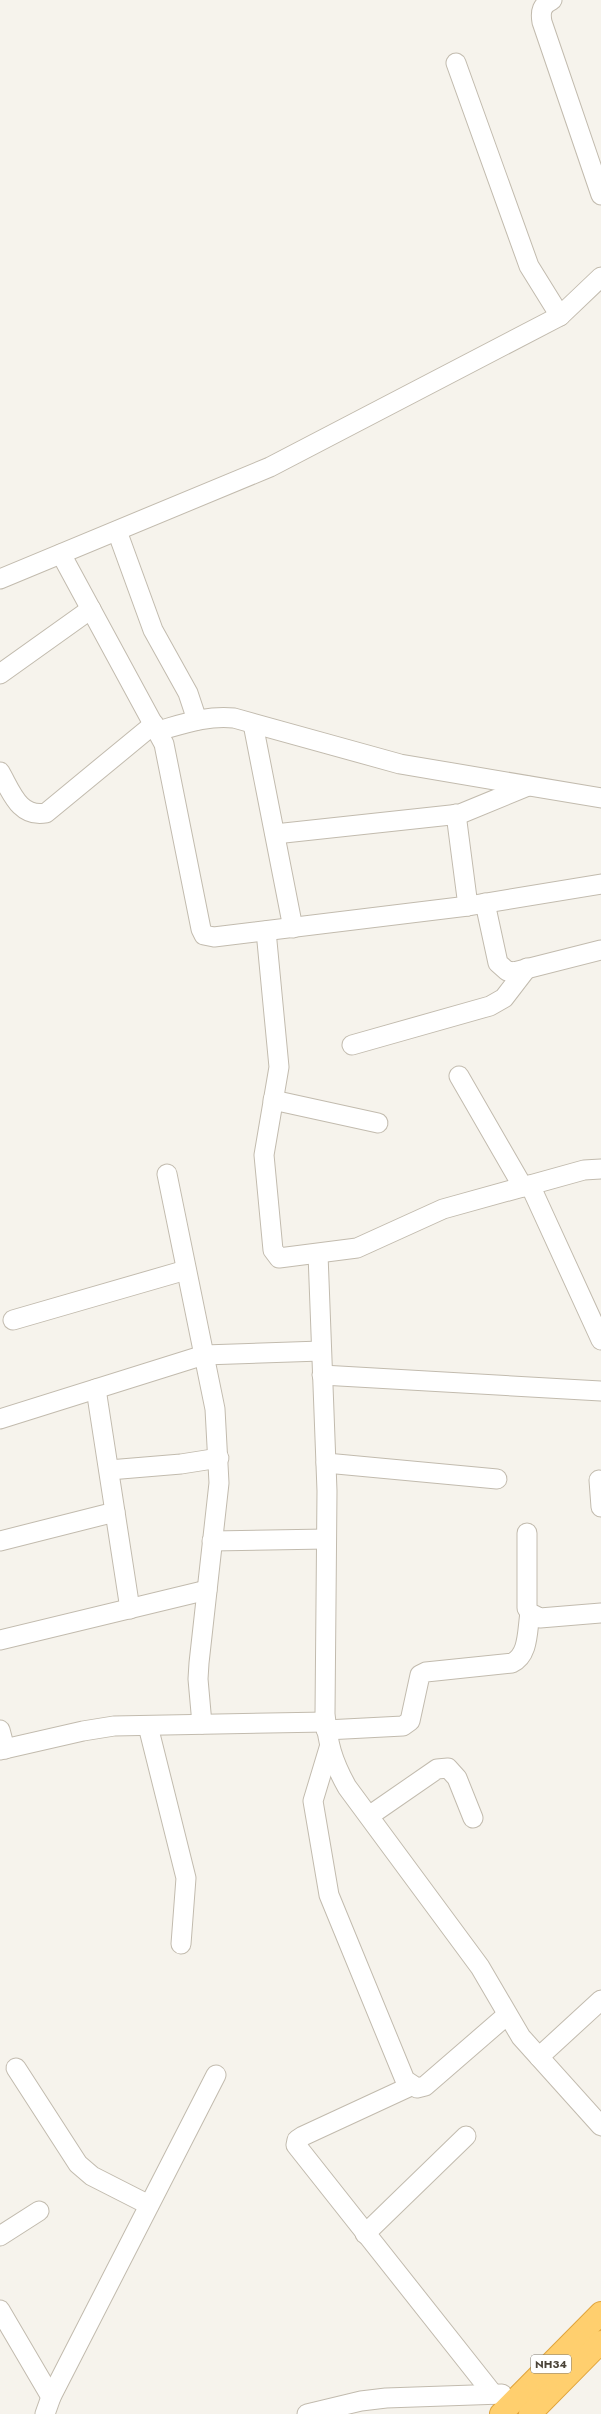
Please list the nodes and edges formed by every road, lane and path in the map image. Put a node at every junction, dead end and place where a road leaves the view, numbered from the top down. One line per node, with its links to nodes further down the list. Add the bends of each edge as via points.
1 (552, 0): 3 (street, via 543,6 542,22)
2 (456, 63): 5 (street, via 529,266)
3 (601, 194)
4 (601, 277): 5 (street)
5 (560, 316): 6 (street, via 270,467)
6 (117, 531): 7 (street); 11 (street, via 153,630 188,693)
7 (61, 554): 8 (street); 9 (street)
8 (0, 579)
9 (91, 609): 10 (street); 13 (street)
10 (0, 674)
11 (197, 720): 12 (street, via 220,716); 13 (street)
12 (253, 724): 15 (street, via 400,764); 18 (street)
13 (156, 727): 14 (street, via 46,813 34,815 24,810); 22 (street, via 168,756 201,929 208,937)
14 (0, 772)
15 (528, 786): 16 (street); 17 (street, via 467,812)
16 (601, 798)
17 (456, 814): 18 (street); 20 (street)
18 (275, 834): 21 (street)
19 (601, 884): 20 (street)
20 (477, 904): 21 (street); 24 (street, via 498,963 507,971)
21 (293, 928): 22 (street)
22 (266, 931): 27 (street, via 279,1067)
23 (601, 950): 24 (street)
24 (527, 968): 25 (street, via 504,998 490,1006)
25 (352, 1045)
26 (459, 1076): 31 (street)
27 (273, 1100): 28 (street); 32 (street, via 264,1156 273,1250 279,1258)
28 (378, 1123)
29 (600, 1171): 31 (street, via 584,1170)
30 (167, 1174): 33 (street)
31 (527, 1186): 32 (street, via 443,1209 357,1248); 35 (street)
32 (318, 1254): 36 (street)
33 (186, 1270): 34 (street); 37 (street)
34 (12, 1320)
35 (601, 1340)
36 (321, 1351): 37 (street); 38 (street)
37 (204, 1355): 39 (street); 42 (street, via 215,1409)
38 (322, 1375): 40 (street); 43 (street)
39 (96, 1389): 41 (street); 44 (street)
40 (601, 1391)
41 (0, 1419)
42 (219, 1458): 44 (street); 52 (street, via 219,1482)
43 (326, 1463): 45 (street); 50 (street)
44 (109, 1470): 48 (street)
45 (497, 1479)
46 (599, 1480): 47 (street)
47 (601, 1508)
48 (115, 1512): 51 (street); 54 (street)
49 (527, 1534): 56 (street, via 527,1608)
50 (326, 1539): 52 (street); 61 (street)
51 (0, 1541)
52 (212, 1541): 53 (street)
53 (207, 1590): 54 (street); 58 (street, via 198,1679)
54 (130, 1609): 57 (street)
55 (601, 1612): 56 (street, via 540,1618)
56 (530, 1613): 61 (street, via 524,1651 520,1660 426,1672 420,1675 410,1721 403,1726)
57 (0, 1640)
58 (202, 1724): 59 (street); 61 (street)
59 (148, 1726): 62 (street, via 99,1728); 65 (street, via 186,1878)
60 (0, 1730): 62 (street)
61 (327, 1733): 63 (street, via 337,1769); 71 (street, via 314,1801 329,1895 405,2080)
62 (3, 1750)
63 (368, 1816): 64 (street, via 437,1769 448,1768 458,1778); 67 (street, via 480,1967)
64 (473, 1818)
65 (181, 1944)
66 (601, 2000): 68 (street)
67 (507, 2015): 68 (street, via 521,2037); 71 (street, via 425,2086)
68 (539, 2057): 72 (street)
69 (16, 2068): 74 (street, via 78,2164 92,2176)
70 (216, 2075): 74 (street)
71 (411, 2086): 76 (street, via 297,2140 298,2151)
72 (601, 2126)
73 (466, 2136): 76 (street)
74 (149, 2205): 83 (street)
75 (39, 2212): 77 (street)
76 (365, 2234): 82 (street)
77 (0, 2236)
78 (0, 2310): 83 (street)
79 (601, 2313): 81 (highway, NH34)
80 (601, 2342): 86 (highway, NH34)
81 (522, 2393): 82 (street); 85 (highway, NH34)
82 (493, 2394): 84 (street, via 380,2399)
83 (48, 2406)
84 (307, 2414)
85 (501, 2414)
86 (530, 2414)

